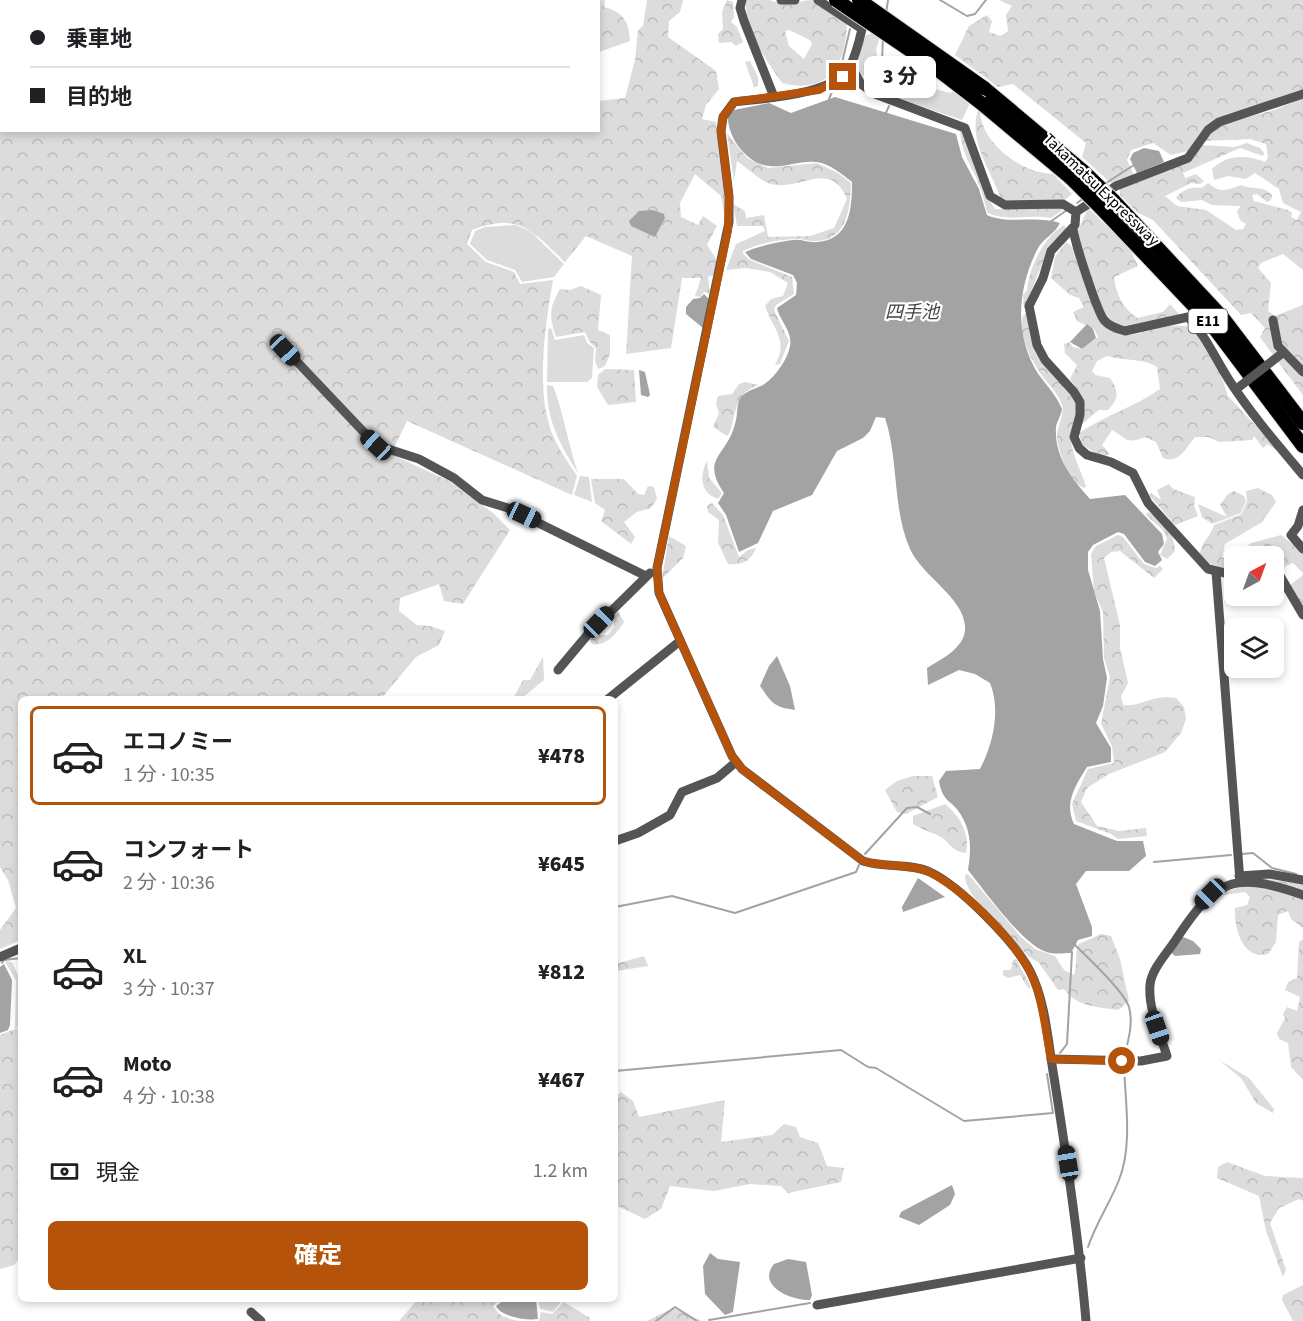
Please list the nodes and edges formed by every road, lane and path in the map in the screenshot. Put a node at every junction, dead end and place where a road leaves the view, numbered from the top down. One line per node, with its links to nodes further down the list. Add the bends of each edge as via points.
1 (742, 0): 11 (street, via 744,21)
2 (781, 0): 3 (street)
3 (795, 0)
4 (818, 0): 8 (street)
5 (836, 0): 12 (highway, Takamatsu Expressway / E11, bridge, via 929,63)
6 (859, 0): 12 (highway, Takamatsu Expressway / E11, bridge, via 984,88)
7 (870, 0): 8 (street)
8 (862, 29): 9 (street)
9 (851, 65): 11 (street, via 843,77 819,90); 13 (street, via 861,84 875,94 965,128 990,196 996,202 1063,204)
10 (1303, 94): 13 (street, via 1219,122 1208,130 1188,158 1116,186)
11 (774, 97): 25 (street, via 734,102 723,117 721,131 729,196 726,245)
12 (1077, 175): 20 (highway, Takamatsu Expressway / E11, bridge, via 1113,200 1222,317); 21 (highway, Takamatsu Expressway / E11, bridge, via 1100,207 1212,325)
13 (1076, 212): 14 (street)
14 (1073, 229): 19 (street, via 1104,320 1125,331 1188,317); 26 (street, via 1051,251 1029,306 1037,345 1080,402 1074,437 1087,455 1133,473 1148,503 1202,563)
15 (1273, 320): 17 (street, via 1274,336)
16 (285, 350): 28 (street, via 376,445 419,459 454,478 482,500 508,508)
17 (1282, 354): 18 (street); 19 (street, bridge)
18 (1303, 372)
19 (1237, 388): 22 (street, via 1262,428)
20 (1303, 423)
21 (1303, 446)
22 (1303, 475)
23 (1303, 510): 24 (street, via 1291,535)
24 (1303, 549)
25 (657, 568): 28 (street); 31 (street, via 659,593)
26 (1216, 572): 27 (street); 36 (street)
27 (1224, 572)
28 (646, 576): 32 (street)
29 (1284, 585): 30 (street)
30 (1303, 615)
31 (680, 641): 33 (street); 34 (street)
32 (558, 670)
33 (612, 696)
34 (736, 762): 35 (street, via 717,778 682,792 670,815 655,825); 41 (street, via 863,861 929,872 981,911 1029,969)
35 (618, 840)
36 (1240, 878): 37 (street, via 1269,874); 38 (street); 41 (street, via 1210,894 1196,908 1150,984 1153,1010 1167,1056 1155,1061)
37 (1303, 880)
38 (1303, 895)
39 (18, 949): 40 (street)
40 (0, 957)
41 (1051, 1059): 42 (street)
42 (1081, 1258): 43 (street); 46 (street)
43 (817, 1305)
44 (251, 1312): 45 (street)
45 (261, 1321)
46 (1086, 1321)

